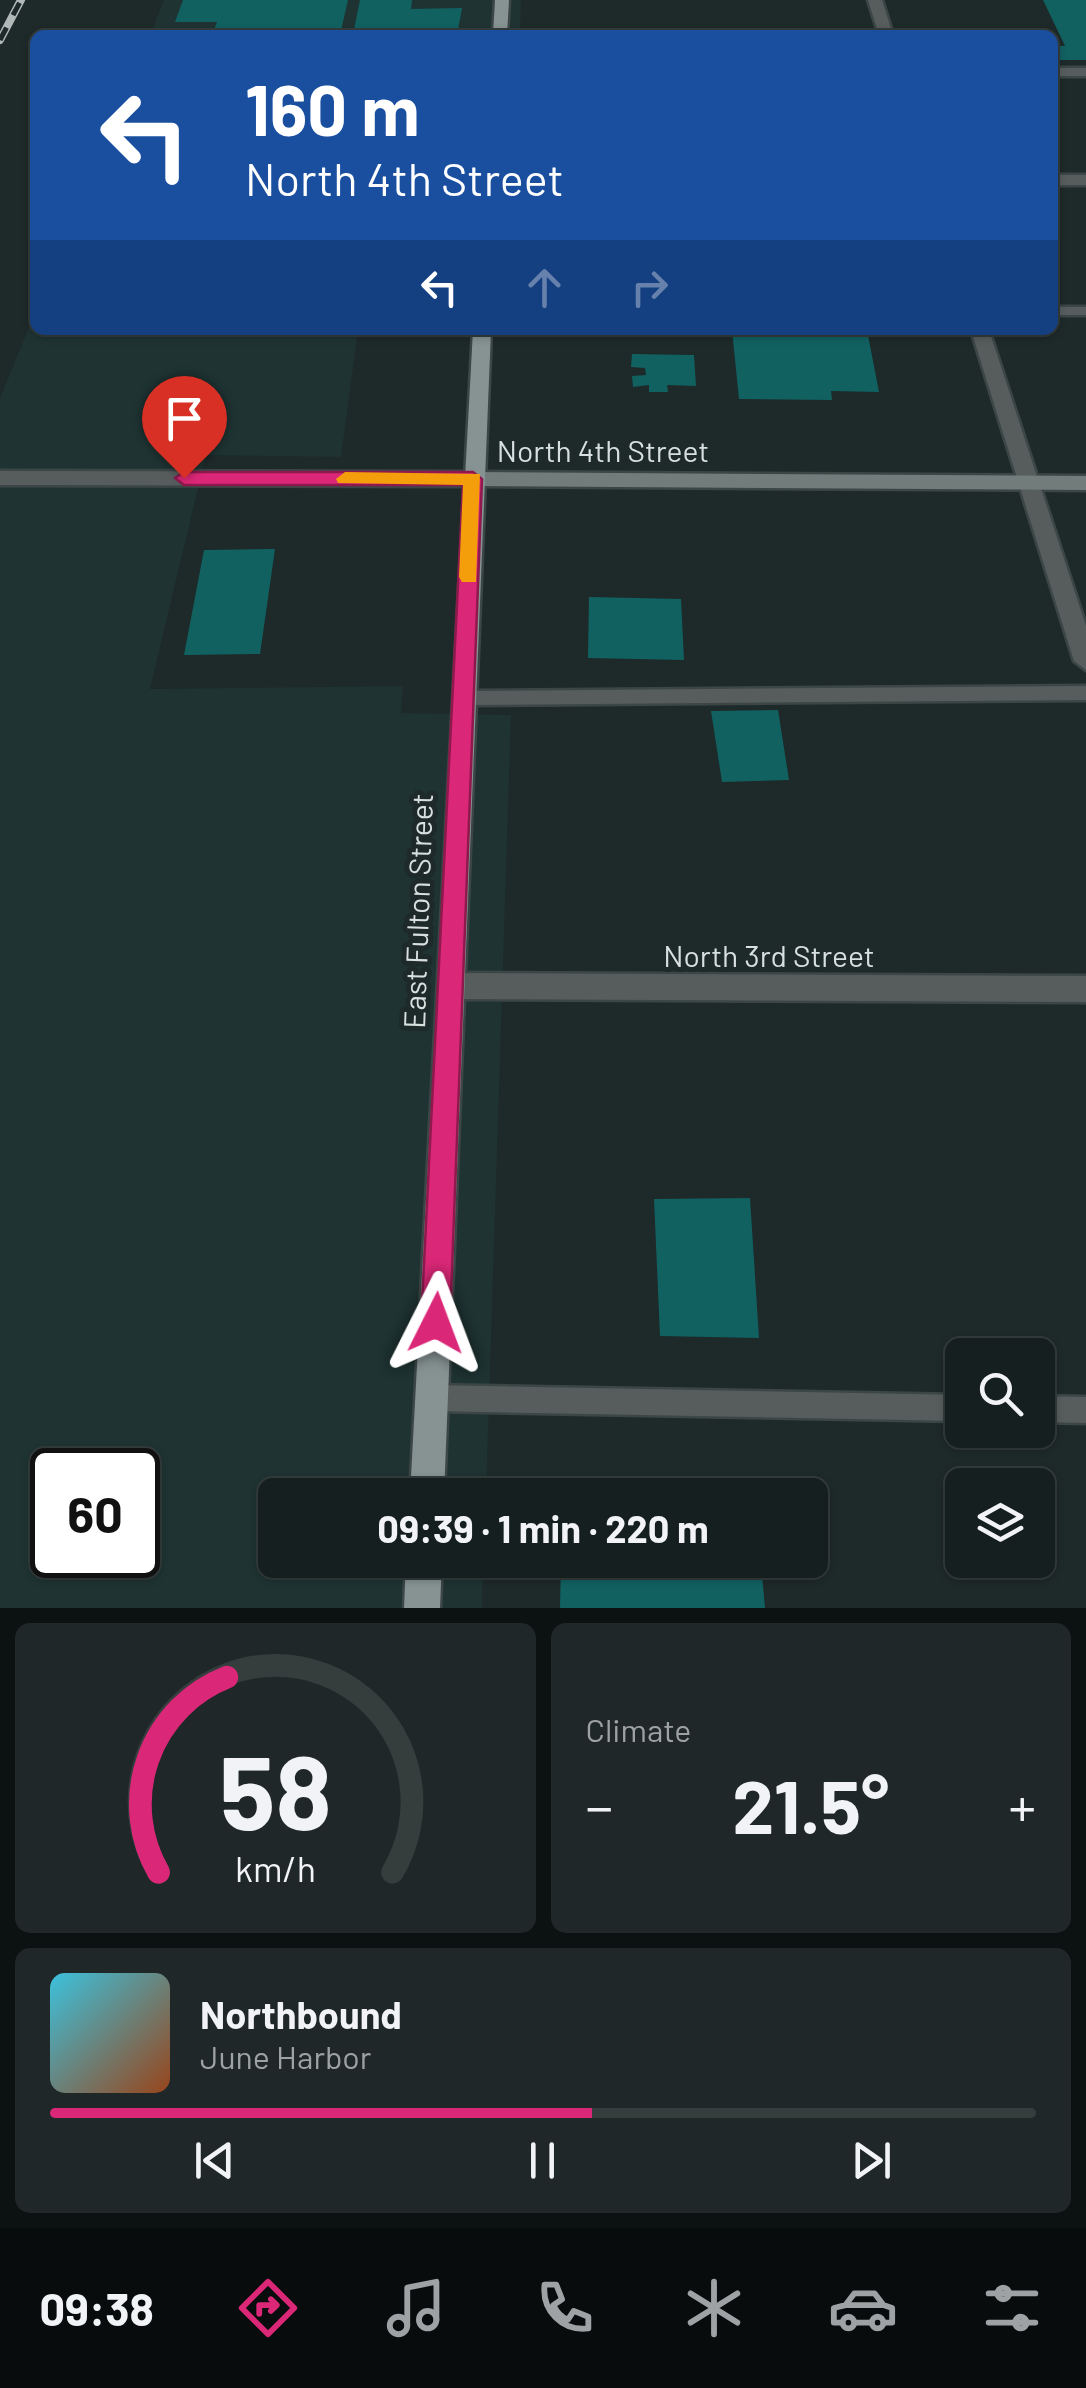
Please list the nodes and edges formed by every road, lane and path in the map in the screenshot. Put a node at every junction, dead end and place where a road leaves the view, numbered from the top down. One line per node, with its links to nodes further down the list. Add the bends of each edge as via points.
1 (502, 0): 3 (main road)
2 (875, 0): 4 (street)
3 (500, 30)
4 (884, 30)
5 (1058, 72): 6 (lane)
6 (1086, 72)
7 (1058, 180): 8 (street)
8 (1086, 180)
9 (1058, 311): 10 (lane)
10 (1086, 311)
11 (482, 335): 14 (main road, East Fulton Street)
12 (982, 335): 15 (street)
13 (0, 478): 14 (street, North 4th Street)
14 (473, 479): 15 (main road, North 4th Street); 19 (main road, East Fulton Street)
15 (1029, 483): 16 (main road, North 4th Street); 17 (street)
16 (1086, 483)
17 (1086, 661)
18 (1086, 693): 19 (lane)
19 (464, 698): 20 (main road, East Fulton Street)
20 (452, 986): 21 (street, North 3rd Street); 22 (main road, East Fulton Street)
21 (1086, 989)
22 (432, 1398): 23 (lane); 26 (main road, East Fulton Street)
23 (945, 1408)
24 (1055, 1409): 25 (lane)
25 (1086, 1410)
26 (428, 1478)
27 (423, 1578): 28 (main road)
28 (422, 1608)

